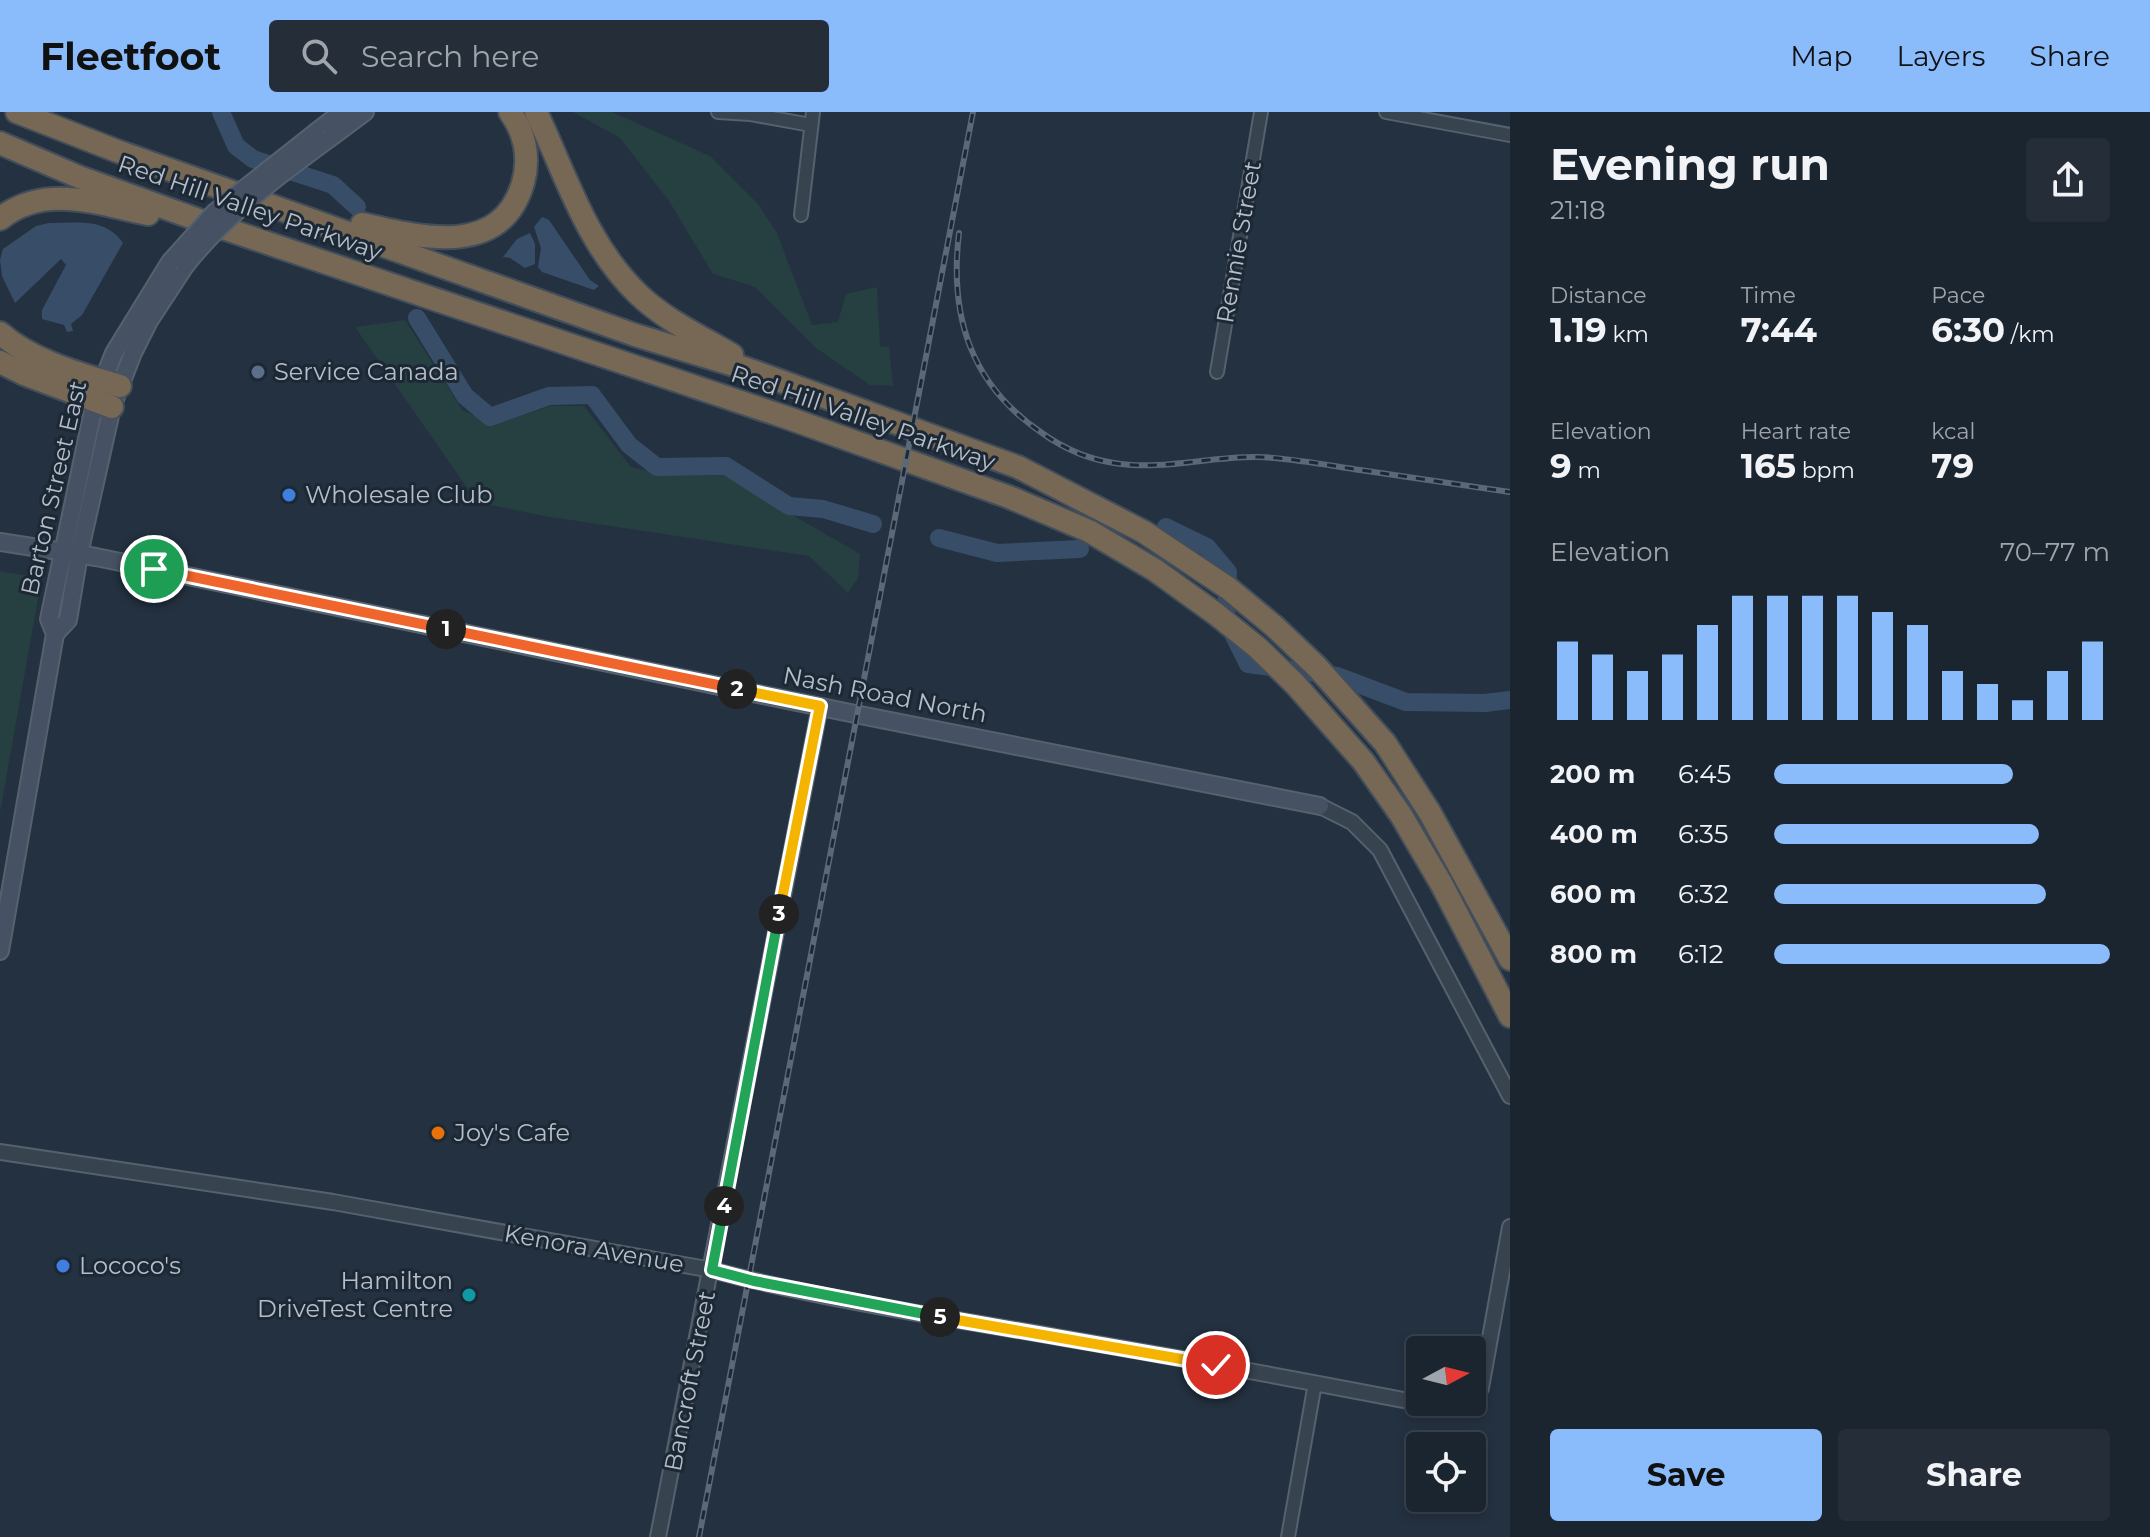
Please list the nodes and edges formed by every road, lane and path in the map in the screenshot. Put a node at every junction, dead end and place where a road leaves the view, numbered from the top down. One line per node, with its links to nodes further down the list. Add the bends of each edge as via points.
1 (17, 112): 14 (highway, Red Hill Valley Parkway)
2 (342, 112): 10 (main road, Barton Street East)
3 (365, 112): 10 (main road, Barton Street East)
4 (510, 112): 14 (highway, via 524,137 526,171 513,206 482,231 431,238 333,217)
5 (536, 112): 19 (highway, via 589,231 622,277 664,315 736,357)
6 (718, 112): 9 (street)
7 (1261, 112): 20 (street, Rennie Street)
8 (1386, 112): 11 (street)
9 (812, 119): 13 (street)
10 (323, 135): 21 (main road, Barton Street East, bridge, via 215,212 114,353)
11 (1510, 135)
12 (0, 143): 16 (highway, Red Hill Valley Parkway)
13 (801, 215)
14 (302, 216): 19 (highway, Red Hill Valley Parkway, via 635,335)
15 (0, 219): 16 (highway, via 24,204 56,197)
16 (196, 219): 28 (highway, Red Hill Valley Parkway, via 1047,511 1155,570 1258,648 1363,761 1442,885)
17 (0, 333): 21 (highway)
18 (0, 362): 21 (highway, via 24,374)
19 (747, 369): 27 (highway, Red Hill Valley Parkway, via 1018,467 1144,532 1228,588 1317,667 1385,743)
20 (1217, 372)
21 (108, 394): 23 (main road, Barton Street East)
22 (0, 542): 23 (main road, Nash Road North)
23 (70, 553): 24 (main road, Nash Road North); 26 (main road, Barton Street East, via 68,620 55,634)
24 (820, 706): 25 (main road, Nash Road North); 32 (street, Bancroft Street)
25 (1320, 806): 29 (street, Nash Road North, via 1352,822 1380,850)
26 (0, 951)
27 (1510, 959)
28 (1510, 1016)
29 (1510, 1096)
30 (0, 1152): 32 (street, Kenora Avenue, via 333,1202)
31 (1510, 1227): 33 (street)
32 (712, 1270): 34 (street, Kenora Avenue); 36 (street, Bancroft Street)
33 (1486, 1360)
34 (1315, 1383): 35 (street, Kenora Avenue); 37 (street)
35 (1406, 1400)
36 (658, 1537)
37 (1288, 1537)

